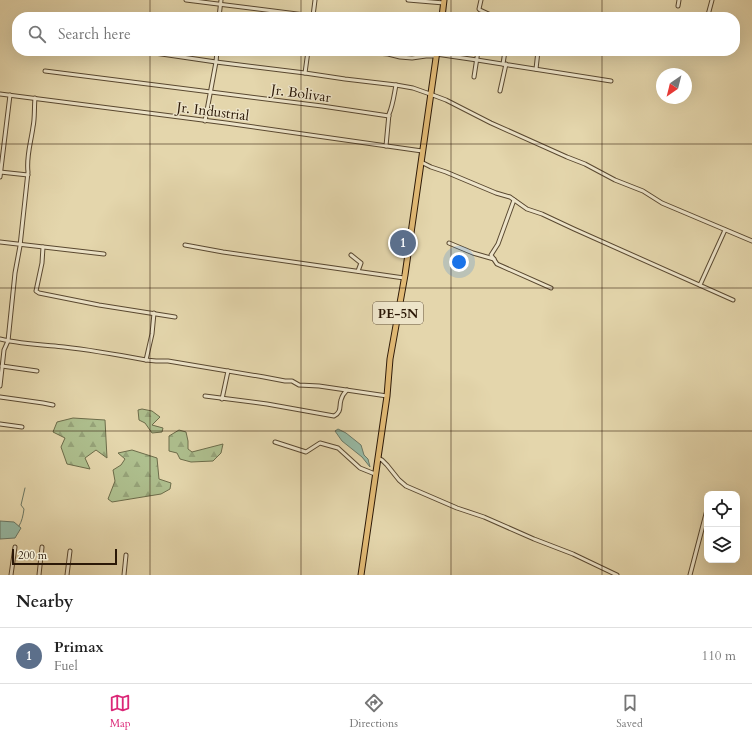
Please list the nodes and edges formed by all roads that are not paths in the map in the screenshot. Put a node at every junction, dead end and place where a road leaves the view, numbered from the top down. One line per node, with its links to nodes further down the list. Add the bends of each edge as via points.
1 (186, 0): 9 (street)
2 (221, 0): 9 (street)
3 (315, 0): 13 (street)
4 (408, 0): 8 (street)
5 (481, 0): 15 (street, via 479,9)
6 (679, 0): 10 (street)
7 (712, 0): 16 (street)
8 (444, 2): 14 (highway)
9 (220, 5): 11 (street); 12 (street)
10 (678, 6)
11 (219, 12)
12 (279, 12)
13 (313, 12)
14 (443, 12)
15 (484, 12)
16 (709, 12)
17 (175, 56): 28 (street)
18 (217, 56): 28 (street)
19 (307, 56): 32 (street)
20 (396, 56): 21 (street)
21 (426, 56)
22 (436, 56): 39 (highway, PE-5N)
23 (450, 56): 27 (street)
24 (477, 56): 27 (street)
25 (505, 56): 29 (street)
26 (537, 56): 30 (street)
27 (477, 60): 29 (street); 33 (street)
28 (216, 62): 32 (street); 36 (street)
29 (505, 64): 30 (street); 37 (street)
30 (536, 69): 34 (street)
31 (45, 72): 36 (street, Jr. Bolivar)
32 (305, 73): 35 (street)
33 (474, 77)
34 (611, 81)
35 (396, 85): 39 (street); 42 (street)
36 (210, 91): 42 (street, Jr. Bolivar); 43 (street)
37 (500, 91)
38 (0, 94): 40 (street, Jr. Industrial)
39 (430, 94): 45 (highway, PE-5N); 51 (street, via 490,124 585,164 643,191 662,203)
40 (10, 95): 41 (street, Jr. Industrial); 47 (street)
41 (35, 98): 43 (street, Jr. Industrial); 48 (street)
42 (389, 116): 44 (street)
43 (205, 121): 44 (street, Jr. Industrial)
44 (386, 146): 45 (street, Jr. Industrial)
45 (422, 151): 46 (highway, PE-5N)
46 (421, 162): 50 (street); 62 (highway, PE-5N)
47 (0, 172): 48 (street); 49 (street)
48 (28, 175): 55 (street)
49 (0, 177)
50 (514, 200): 60 (street, via 498,244 491,255); 63 (street, via 526,209)
51 (724, 230): 52 (street); 63 (street)
52 (752, 241)
53 (0, 242): 55 (street)
54 (449, 243): 60 (street)
55 (20, 244): 57 (street); 69 (street)
56 (185, 245): 61 (street)
57 (43, 247): 58 (street); 66 (street, via 36,291 39,293)
58 (104, 254)
59 (351, 255): 61 (street, via 362,263)
60 (494, 259): 64 (street, via 497,264)
61 (358, 271): 62 (street)
62 (404, 278): 77 (highway, PE-5N, via 391,354)
63 (700, 285): 65 (street)
64 (551, 288)
65 (733, 300)
66 (154, 313): 67 (street); 70 (street)
67 (175, 317)
68 (0, 339): 69 (street)
69 (8, 341): 70 (street); 71 (street)
70 (146, 360): 73 (street)
71 (2, 366): 72 (street); 74 (street)
72 (38, 371)
73 (228, 371): 75 (street, via 292,381 299,385); 79 (street)
74 (0, 386)
75 (347, 390): 77 (street); 79 (street, via 341,400 338,414 334,416)
76 (205, 396): 79 (street)
77 (387, 396): 84 (highway, PE-5N)
78 (0, 397): 80 (street)
79 (222, 398)
80 (53, 405)
81 (0, 424): 82 (street)
82 (22, 427)
83 (275, 442): 85 (street, via 306,452 320,443 338,448 360,468)
84 (378, 458): 85 (highway, PE-5N); 96 (street, via 406,486 573,554)
85 (375, 474): 95 (highway, PE-5N)
86 (704, 521): 97 (street)
87 (15, 546): 91 (street)
88 (42, 547): 92 (street)
89 (70, 551): 93 (street)
90 (126, 555): 94 (street)
91 (11, 575)
92 (39, 575)
93 (67, 575)
94 (124, 575)
95 (360, 575)
96 (617, 575)
97 (690, 575)

